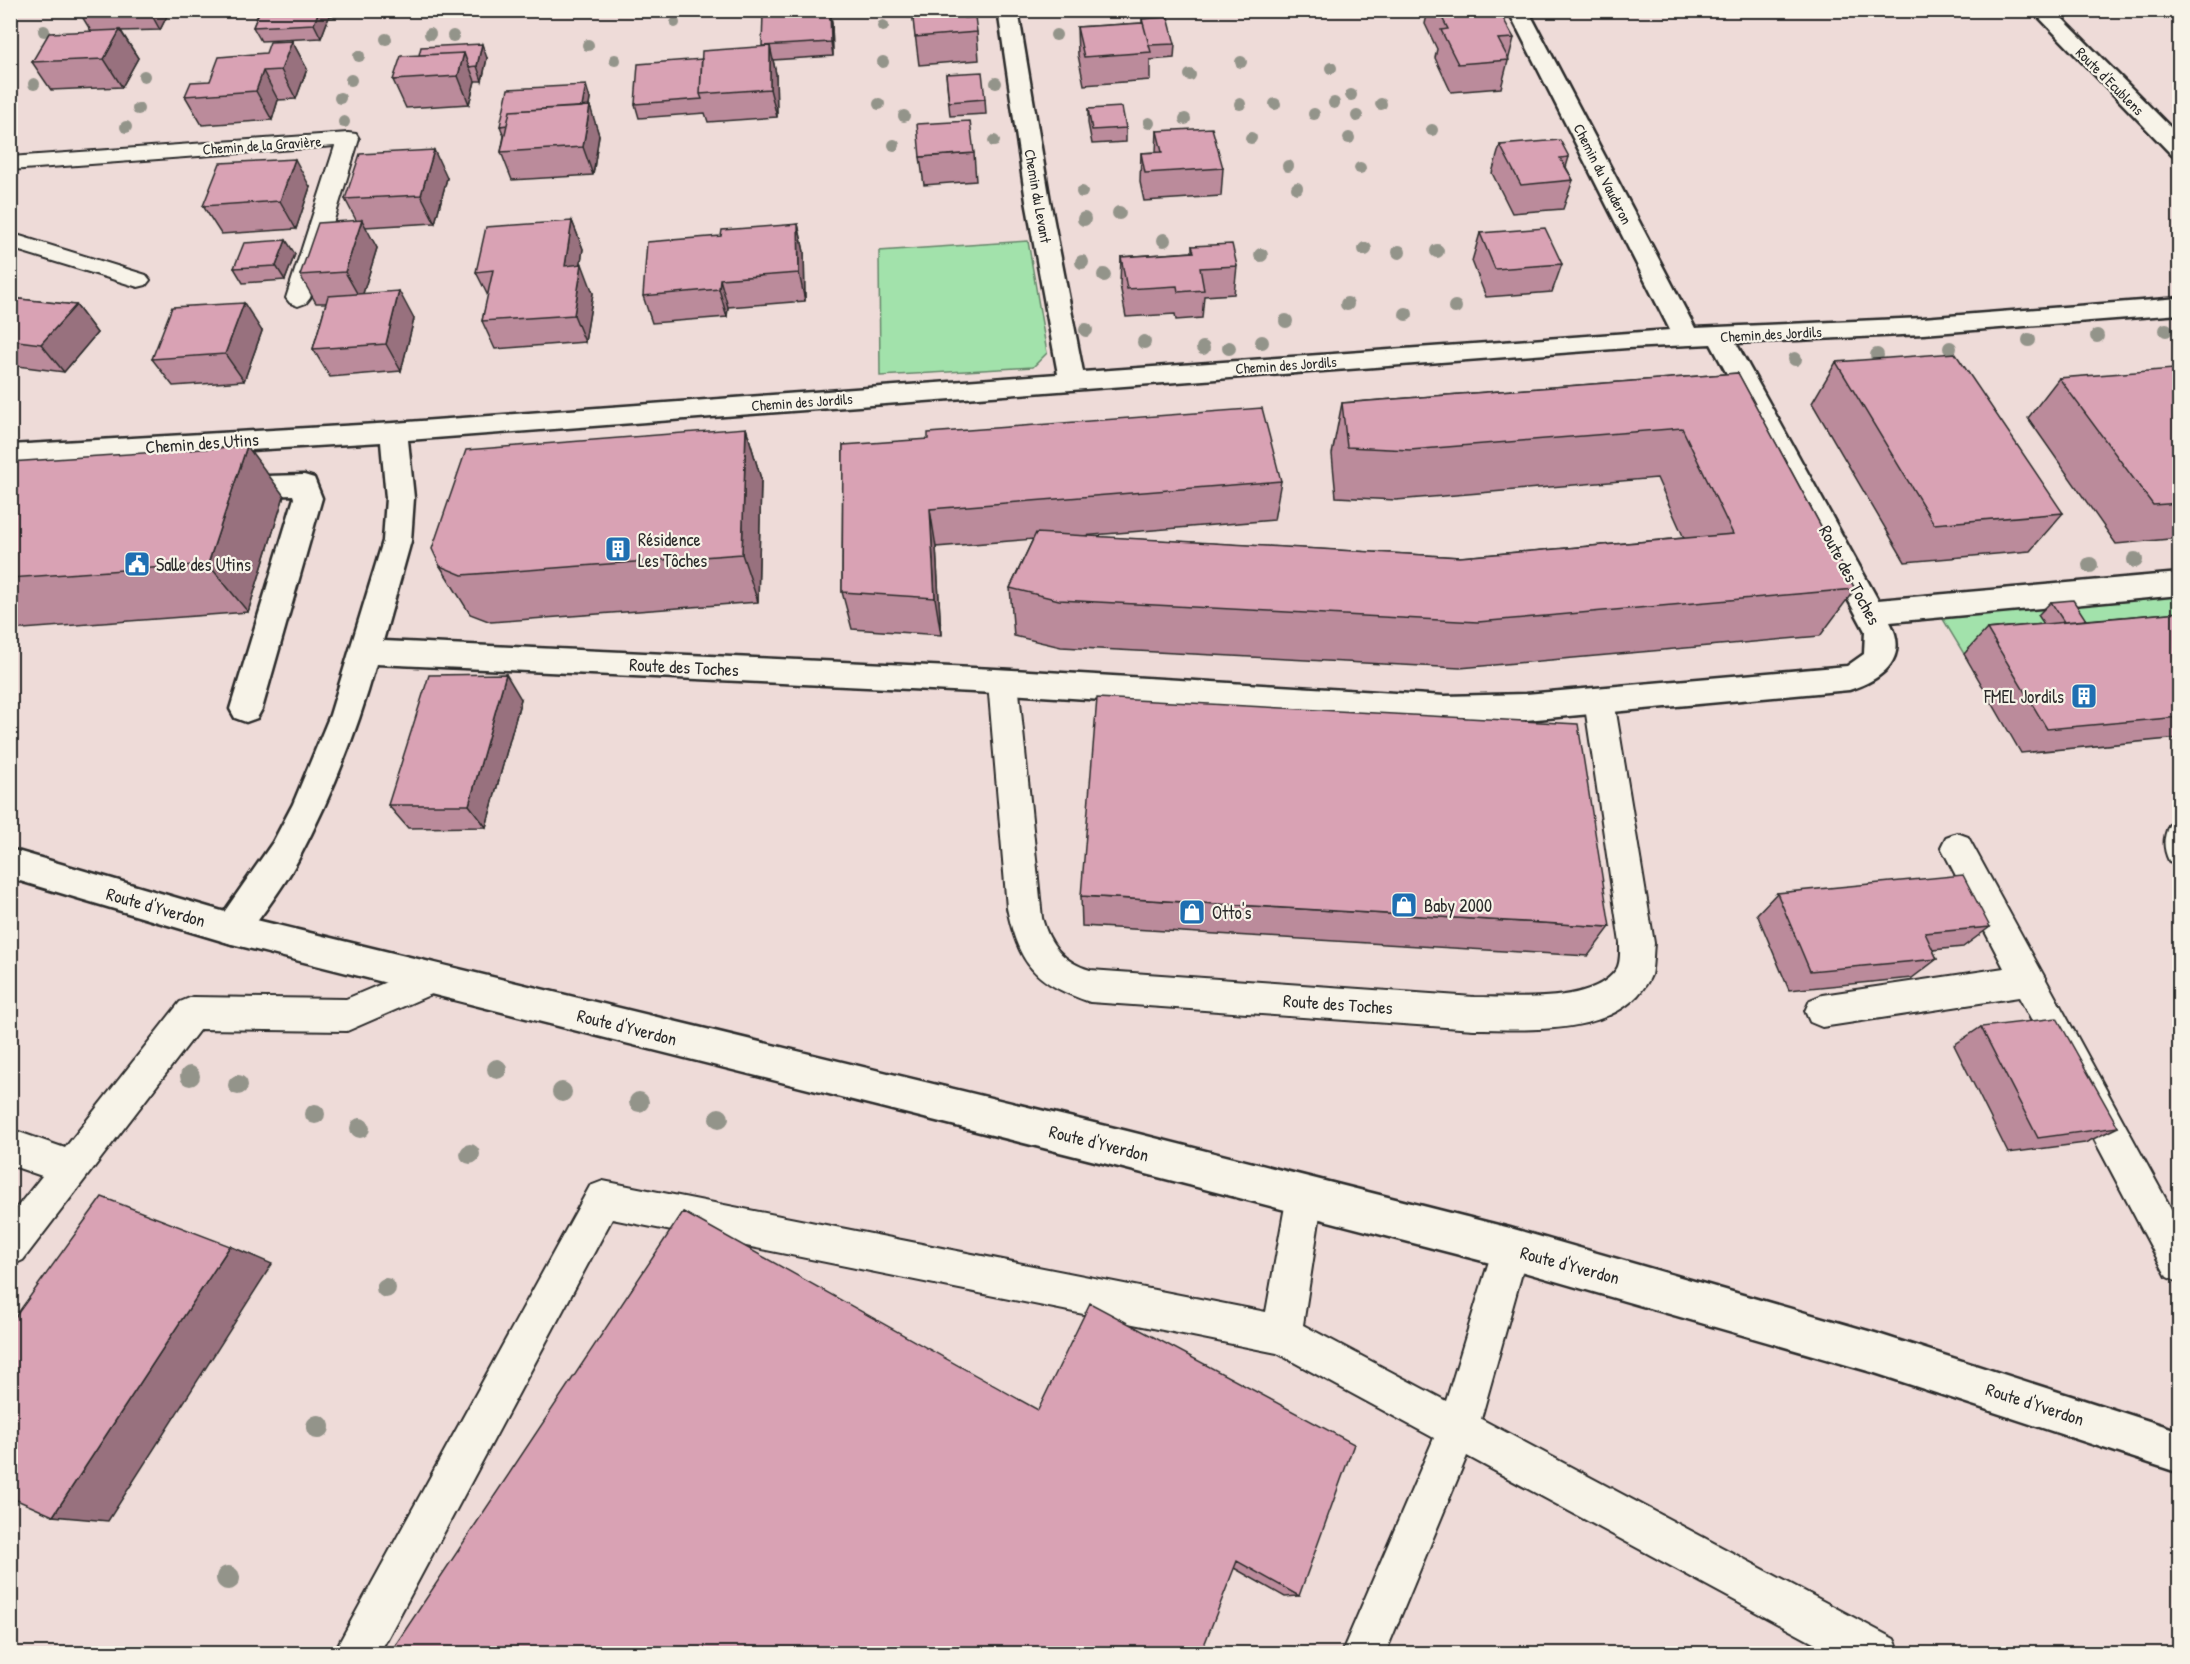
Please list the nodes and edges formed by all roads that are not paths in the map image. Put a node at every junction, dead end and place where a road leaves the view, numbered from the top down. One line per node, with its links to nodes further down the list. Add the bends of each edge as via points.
1 (1008, 10): 12 (street, Chemin du Levant)
2 (1518, 10): 11 (street, Chemin du Vauderon)
3 (2042, 10): 4 (street, Route d'Ecublens)
4 (2180, 150)
5 (10, 164): 8 (lane, Chemin de la Gravière, via 348,140)
6 (10, 240): 7 (lane)
7 (138, 280)
8 (298, 298)
9 (2180, 306): 10 (street, Chemin des Jordils, via 1923,326)
10 (1719, 336): 11 (street, Chemin des Jordils); 17 (street, Route des Toches)
11 (1687, 338): 12 (street, Chemin des Jordils)
12 (1072, 381): 13 (street, Chemin des Jordils)
13 (394, 432): 14 (street, Chemin des Utins); 18 (street, via 400,498 397,541)
14 (10, 455)
15 (222, 487): 21 (street, via 304,485 308,498)
16 (2180, 584): 17 (street)
17 (1871, 612): 20 (street, Route des Toches, via 1880,631 1882,650 1875,664 1849,678)
18 (364, 652): 19 (street, Route des Toches); 26 (street, via 346,715 308,806 285,852)
19 (1003, 682): 20 (street, Route des Toches, via 1445,709 1486,710); 20 (lane, Route des Toches, via 1028,934 1062,975 1090,986 1474,1013 1584,1008 1614,996 1634,975 1637,943)
20 (1599, 700)
21 (246, 709)
22 (2180, 835): 24 (lane)
23 (1957, 847): 28 (lane)
24 (2180, 851)
25 (10, 863): 26 (street, Route d'Yverdon)
26 (232, 929): 27 (street, Route d'Yverdon)
27 (429, 979): 31 (lane, via 347,1015 192,1012); 32 (street, Route d'Yverdon)
28 (2028, 980): 29 (lane); 35 (lane)
29 (1822, 1011)
30 (10, 1147): 31 (lane)
31 (72, 1168): 33 (lane)
32 (1305, 1195): 34 (street, Route d'Yverdon); 36 (lane)
33 (10, 1247)
34 (1510, 1248): 37 (lane); 38 (street, Route d'Yverdon, via 1875,1353)
35 (2180, 1264)
36 (1282, 1335): 37 (lane); 39 (lane, via 603,1199)
37 (1458, 1430): 40 (lane); 41 (lane)
38 (2180, 1452)
39 (355, 1653)
40 (1363, 1653)
41 (1879, 1653)

